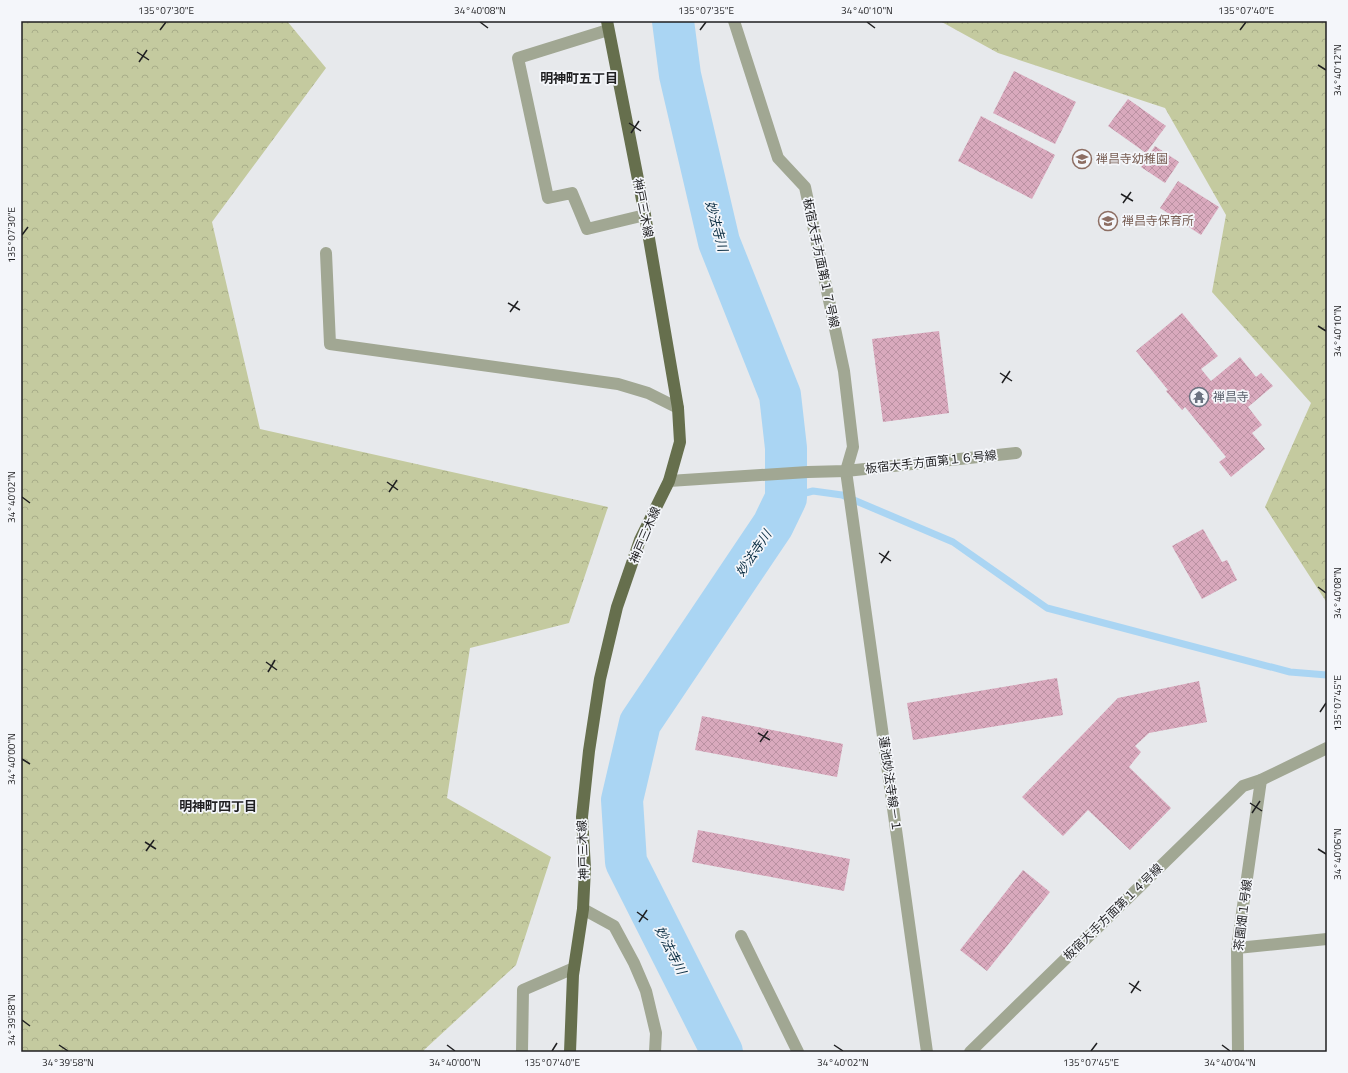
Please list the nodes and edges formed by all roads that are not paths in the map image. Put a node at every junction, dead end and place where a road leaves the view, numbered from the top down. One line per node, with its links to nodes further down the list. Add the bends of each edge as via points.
1 (734, 21): 7 (street, 板宿大手方面第１７号線, via 778,158 804,187 844,372 853,447)
2 (608, 25): 3 (main road, 神戸三木線); 3 (street, via 518,58 548,198 572,193 587,229)
3 (645, 215): 5 (main road, 神戸三木線)
4 (326, 253): 5 (street, via 330,344 618,384 648,393)
5 (678, 408): 8 (main road, 神戸三木線, via 680,442)
6 (1016, 453): 7 (street, 板宿大手方面第１６号線)
7 (847, 476): 8 (street, 板宿大手方面第１６号線, via 808,472); 20 (street, 蓮池妙法寺線－１)
8 (669, 481): 11 (main road, 神戸三木線, via 640,540 617,607 600,679 582,817 585,868)
9 (1327, 748): 10 (street, 板宿大手方面第１４号線)
10 (1261, 780): 14 (street, 茶園畑１号線); 21 (street, 板宿大手方面第１４号線, via 1243,786)
11 (583, 909): 15 (main road, 神戸三木線); 18 (street, via 614,926 634,963 646,991 656,1033)
12 (741, 936): 19 (street)
13 (1327, 939): 14 (street)
14 (1237, 948): 22 (street, 茶園畑１号線)
15 (574, 968): 16 (street, via 523,990); 17 (main road, 神戸三木線)
16 (522, 1052)
17 (570, 1052)
18 (655, 1052)
19 (798, 1052)
20 (927, 1052)
21 (970, 1052)
22 (1238, 1052)

